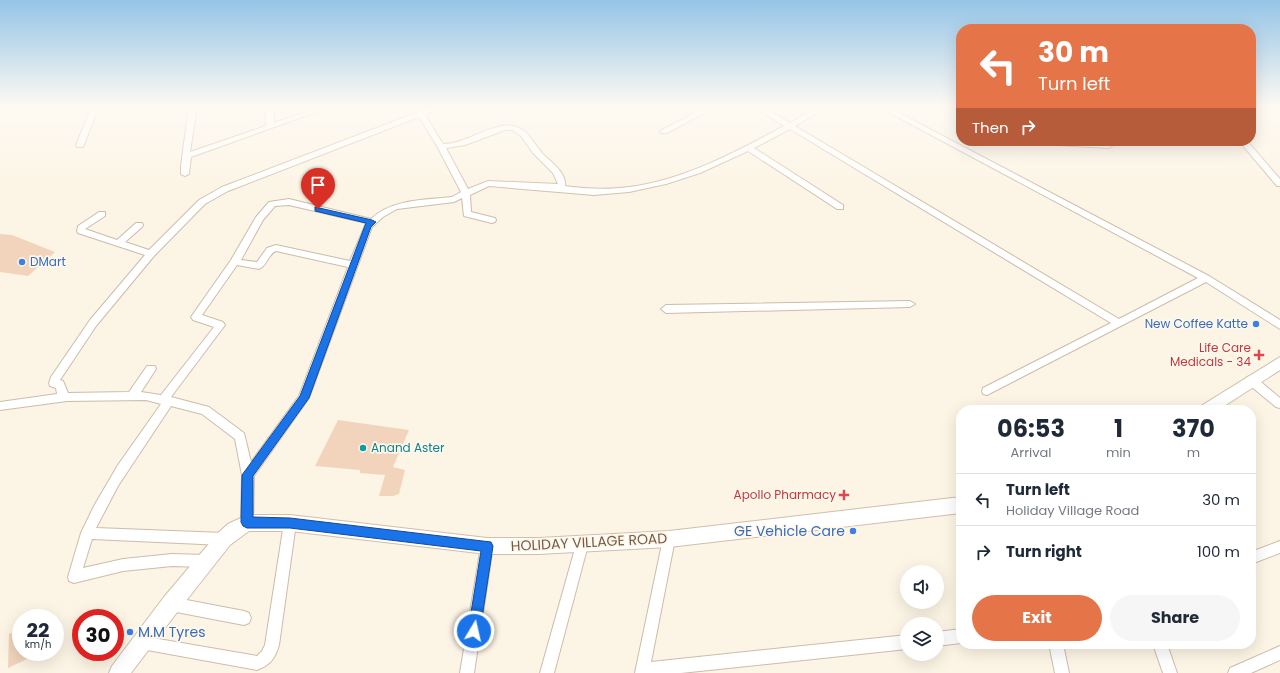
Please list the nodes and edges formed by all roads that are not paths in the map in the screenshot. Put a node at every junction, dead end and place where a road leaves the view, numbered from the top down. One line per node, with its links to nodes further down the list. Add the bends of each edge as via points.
1 (83, 137): 11 (street)
2 (188, 137): 15 (street)
3 (240, 137): 15 (street)
4 (360, 137): 28 (street, via 225,189 202,202)
5 (436, 137): 12 (street)
6 (481, 137): 12 (street, via 468,144 448,148)
7 (525, 137): 20 (street, via 561,176 562,185)
8 (768, 137): 14 (street)
9 (808, 137): 34 (street)
10 (940, 137): 31 (street)
11 (80, 145)
12 (441, 146): 21 (street)
13 (1247, 146): 16 (street)
14 (749, 148): 20 (street, via 664,184 593,193); 22 (street)
15 (187, 156): 17 (street)
16 (1269, 172): 18 (street); 19 (street)
17 (185, 174)
18 (1280, 176)
19 (1280, 184)
20 (558, 188): 21 (street, via 488,183)
21 (466, 194): 24 (street, via 467,214); 25 (street, via 454,199 394,207)
22 (840, 207)
23 (102, 214): 27 (street, via 81,228 81,231)
24 (492, 220)
25 (372, 222): 29 (street, via 290,202 272,204 259,219); 30 (street, via 368,226)
26 (140, 225): 27 (street)
27 (119, 243): 28 (street)
28 (151, 254): 41 (street, via 93,323 58,373 54,383 59,384 63,391)
29 (235, 262): 30 (street, via 259,266 270,250 276,248); 42 (street, via 196,316 220,325)
30 (354, 265): 46 (street, via 304,398)
31 (1206, 278): 34 (street); 35 (street)
32 (910, 304): 33 (street)
33 (666, 309)
34 (1117, 322): 39 (street)
35 (1280, 326)
36 (1280, 363): 38 (street)
37 (151, 369): 40 (street)
38 (1251, 380): 43 (street); 44 (street)
39 (987, 391)
40 (132, 396): 41 (street); 42 (street, via 146,396)
41 (62, 398): 45 (street)
42 (166, 401): 46 (street, via 205,410 240,436); 50 (street, via 113,483)
43 (1280, 404)
44 (1214, 405)
45 (0, 406)
46 (248, 475): 48 (street)
47 (956, 506): 52 (street, HOLIDAY VILLAGE ROAD)
48 (247, 522): 49 (street, HOLIDAY VILLAGE ROAD); 51 (street)
49 (290, 523): 54 (street, HOLIDAY VILLAGE ROAD); 62 (street, via 272,645 270,654 263,661 257,664)
50 (87, 534): 51 (street); 57 (street, via 74,577 123,565 172,560)
51 (224, 539): 57 (street)
52 (669, 539): 53 (street, HOLIDAY VILLAGE ROAD); 67 (street)
53 (582, 545): 54 (street, HOLIDAY VILLAGE ROAD); 70 (street)
54 (487, 546): 69 (street)
55 (1280, 547): 56 (street)
56 (1256, 556)
57 (206, 561): 58 (street)
58 (171, 604): 59 (street); 62 (street)
59 (244, 618)
60 (956, 637): 61 (street)
61 (944, 638)
62 (141, 643): 68 (street)
63 (900, 643): 67 (street)
64 (1057, 649): 71 (street)
65 (1162, 649): 72 (street)
66 (1280, 653): 73 (street)
67 (642, 671)
68 (119, 673)
69 (467, 673)
70 (547, 673)
71 (1062, 673)
72 (1170, 673)
73 (1235, 673)

